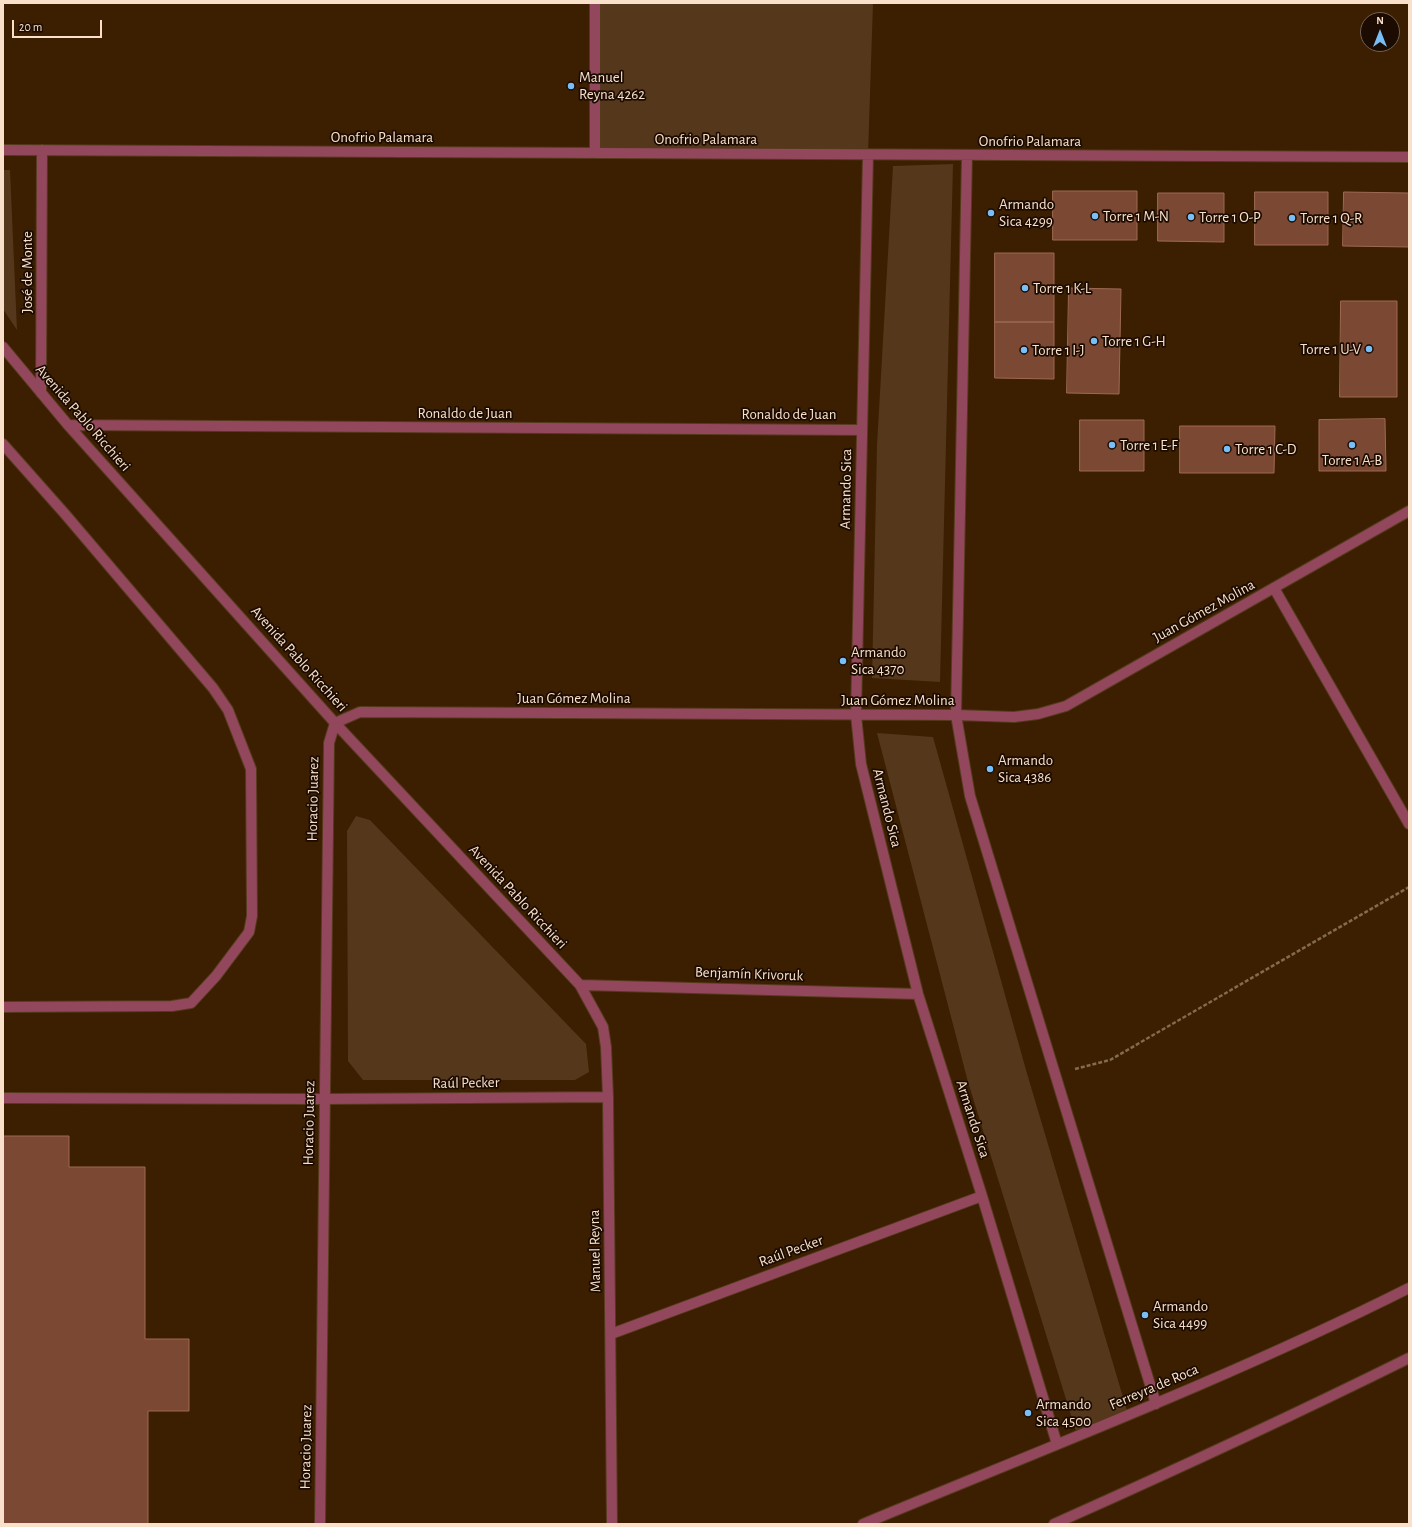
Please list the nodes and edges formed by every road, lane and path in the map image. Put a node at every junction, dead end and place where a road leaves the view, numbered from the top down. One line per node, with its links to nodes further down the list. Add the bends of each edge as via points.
1 (596, 3): 4 (street)
2 (3, 150): 3 (street, Onofrio Palamara)
3 (42, 150): 4 (street, Onofrio Palamara); 9 (street, José de Monte)
4 (595, 153): 5 (street, Onofrio Palamara)
5 (868, 155): 6 (street, Onofrio Palamara); 11 (street, Armando Sica)
6 (967, 155): 7 (street, Onofrio Palamara); 16 (street)
7 (1409, 157)
8 (3, 347): 9 (street, Avenida Pablo Ricchieri)
9 (41, 393): 10 (street, Avenida Pablo Ricchieri)
10 (68, 425): 11 (street, Ronaldo de Juan); 17 (street, Avenida Pablo Ricchieri)
11 (862, 430): 15 (street, Armando Sica)
12 (3, 444): 22 (street, via 213,688 228,710 251,769 252,916 249,932 216,976 191,1003 172,1006)
13 (1409, 510): 14 (street, Juan Gómez Molina)
14 (1274, 588): 16 (street, Juan Gómez Molina, via 1066,706 1038,714 1014,717); 18 (street)
15 (856, 715): 16 (street, Juan Gómez Molina); 17 (street, Juan Gómez Molina, via 360,712); 21 (street, Armando Sica, via 861,764)
16 (956, 715): 23 (street, via 970,796)
17 (335, 723): 20 (street, Avenida Pablo Ricchieri); 26 (street, Horacio Juarez, via 329,743)
18 (1409, 824)
19 (1409, 887): 23 (path, via 1110,1060)
20 (580, 985): 21 (street, Benjamín Krivoruk); 24 (street, Manuel Reyna, via 603,1027)
21 (918, 994): 27 (street, Armando Sica)
22 (3, 1007)
23 (1055, 1074): 31 (street)
24 (608, 1097): 26 (street, Raúl Pecker); 29 (street, Manuel Reyna)
25 (3, 1098): 26 (street, Raúl Pecker)
26 (325, 1100): 33 (street, Horacio Juarez)
27 (982, 1196): 29 (street, Raúl Pecker); 32 (street, Armando Sica)
28 (1409, 1288): 31 (street, Ferreyra de Roca, via 1300,1341)
29 (611, 1334): 34 (street, Manuel Reyna)
30 (1409, 1358): 36 (street, via 1184,1466)
31 (1156, 1404): 32 (street, Ferreyra de Roca)
32 (1057, 1444): 35 (street, Ferreyra de Roca)
33 (320, 1524)
34 (612, 1524)
35 (863, 1524)
36 (1054, 1524)

